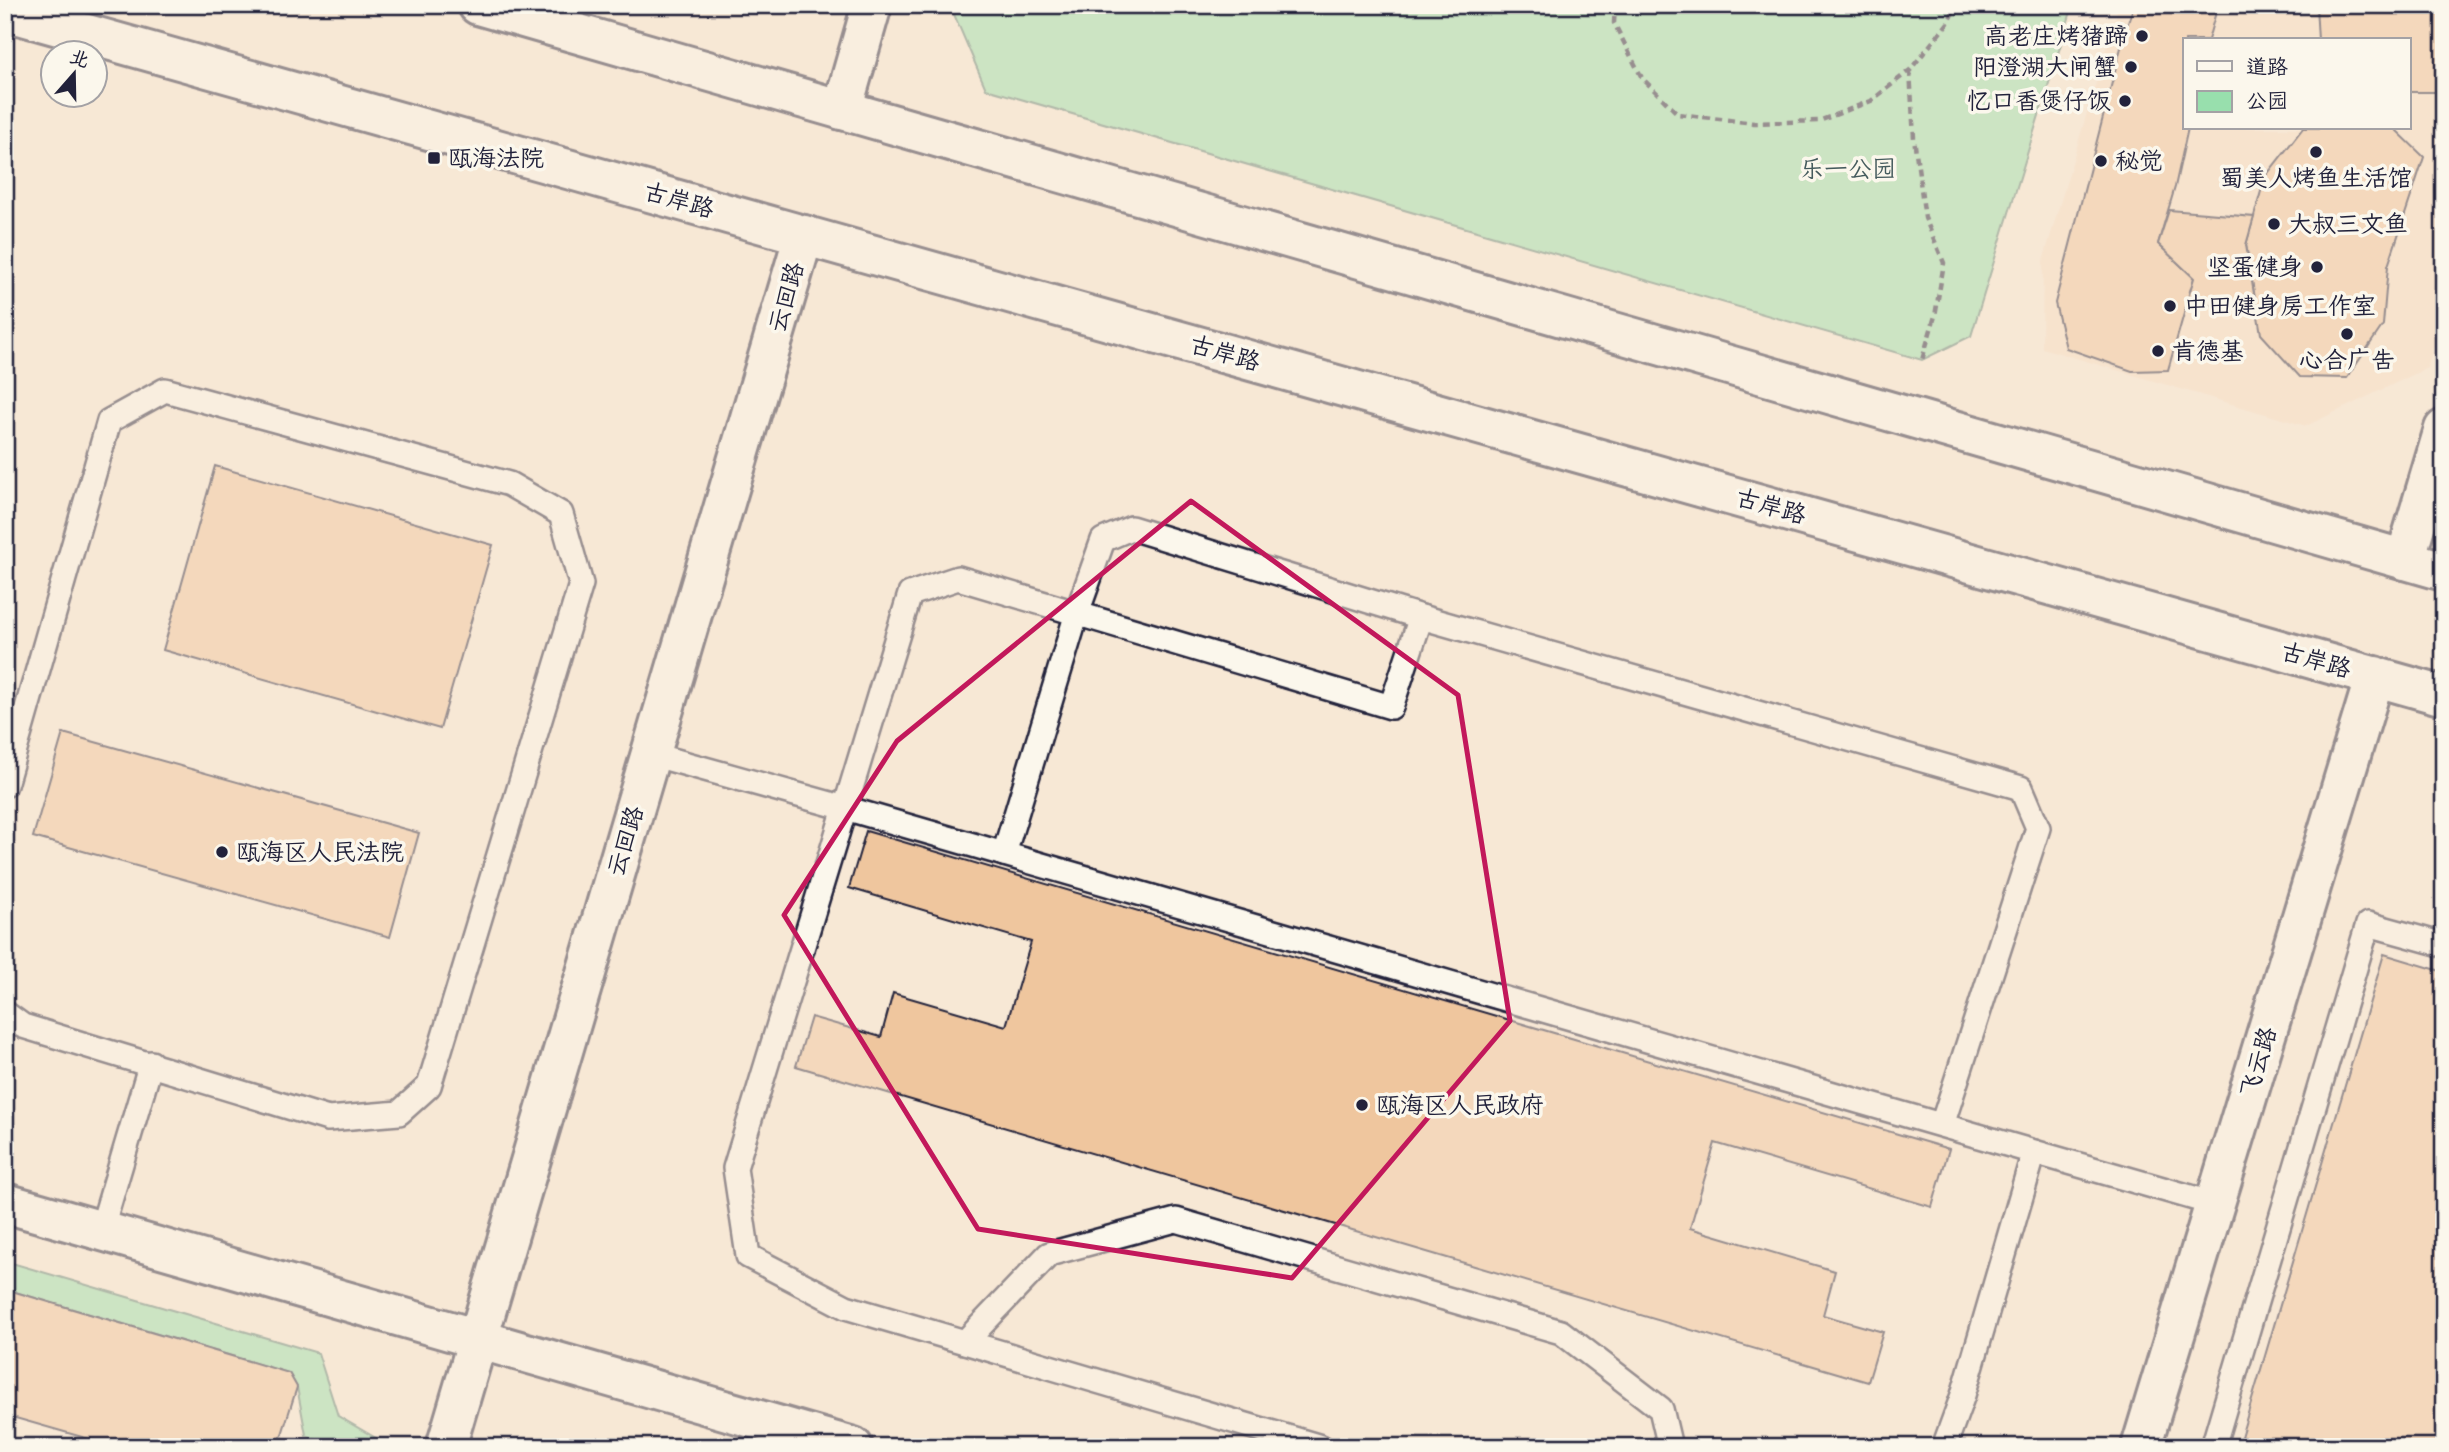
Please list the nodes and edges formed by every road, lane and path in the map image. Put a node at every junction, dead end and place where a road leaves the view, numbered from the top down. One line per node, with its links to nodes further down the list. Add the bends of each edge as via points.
1 (478, 5): 7 (street)
2 (872, 5): 7 (street)
3 (1615, 5): 6 (path, via 1614,23 1642,78 1678,114 1754,123 1819,121 1871,101)
4 (1956, 5): 6 (path, via 1948,23)
5 (5, 11): 8 (street, 古岸路)
6 (1910, 70): 9 (path, via 1925,218 1944,262)
7 (842, 110): 11 (street)
8 (804, 235): 15 (street, 古岸路); 17 (street, 云回路)
9 (1922, 360)
10 (2444, 429): 11 (street)
11 (2405, 560): 12 (street)
12 (2444, 571)
13 (1077, 613): 14 (lane, via 1103,540 1131,528); 14 (lane, via 1391,707); 19 (lane, via 958,578 910,594); 20 (lane)
14 (1421, 617): 24 (lane, via 2021,788 2038,828)
15 (2375, 676): 16 (street, 古岸路); 27 (street, 飞云路)
16 (2444, 695)
17 (650, 754): 19 (lane); 29 (street, 云回路)
18 (5, 785): 23 (lane, via 109,421 165,390 509,484 561,514 581,584 429,1086 399,1113 328,1119)
19 (845, 808): 20 (lane); 30 (lane, via 735,1168 748,1256 846,1307)
20 (1004, 854): 24 (lane)
21 (2444, 946): 37 (lane, via 2368,924)
22 (5, 1013): 23 (lane, via 23,1026)
23 (151, 1063): 28 (lane)
24 (1942, 1125): 25 (lane)
25 (2034, 1152): 27 (lane); 35 (lane)
26 (5, 1203): 28 (street)
27 (2215, 1204): 36 (street, 飞云路)
28 (101, 1231): 29 (street)
29 (477, 1339): 31 (street, 云回路); 32 (street)
30 (965, 1342): 33 (lane); 34 (lane, via 1049,1254 1176,1220 1561,1332 1661,1409)
31 (446, 1447)
32 (853, 1447)
33 (1321, 1447)
34 (1670, 1447)
35 (1944, 1447)
36 (2141, 1447)
37 (2213, 1447)

